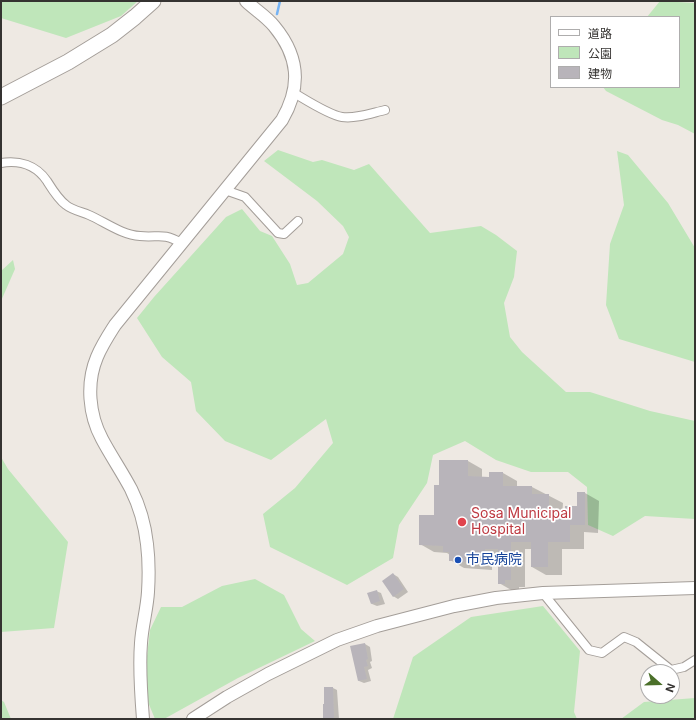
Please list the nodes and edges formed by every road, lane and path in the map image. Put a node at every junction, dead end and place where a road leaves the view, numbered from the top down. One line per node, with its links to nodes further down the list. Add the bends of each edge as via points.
1 (153, 1): 4 (highway, via 112,35 68,62)
2 (246, 1): 3 (street, via 273,24 283,37 295,71)
3 (294, 93): 5 (street, via 341,117); 7 (street, via 282,120)
4 (1, 97)
5 (385, 110)
6 (1, 163): 9 (street, via 11,161 34,169 66,205 124,232 139,236 171,237)
7 (225, 190): 8 (street, via 245,197 278,233 284,234); 9 (street)
8 (298, 221)
9 (181, 243): 13 (street, via 103,343 96,358 90,390 99,433 131,489 147,541 148,593 140,665)
10 (695, 588): 11 (street)
11 (543, 593): 12 (street, via 589,650 602,653 624,637 636,642 671,670 684,667); 14 (street, via 454,606 377,626 298,658)
12 (695, 660)
13 (143, 719)
14 (193, 719)

